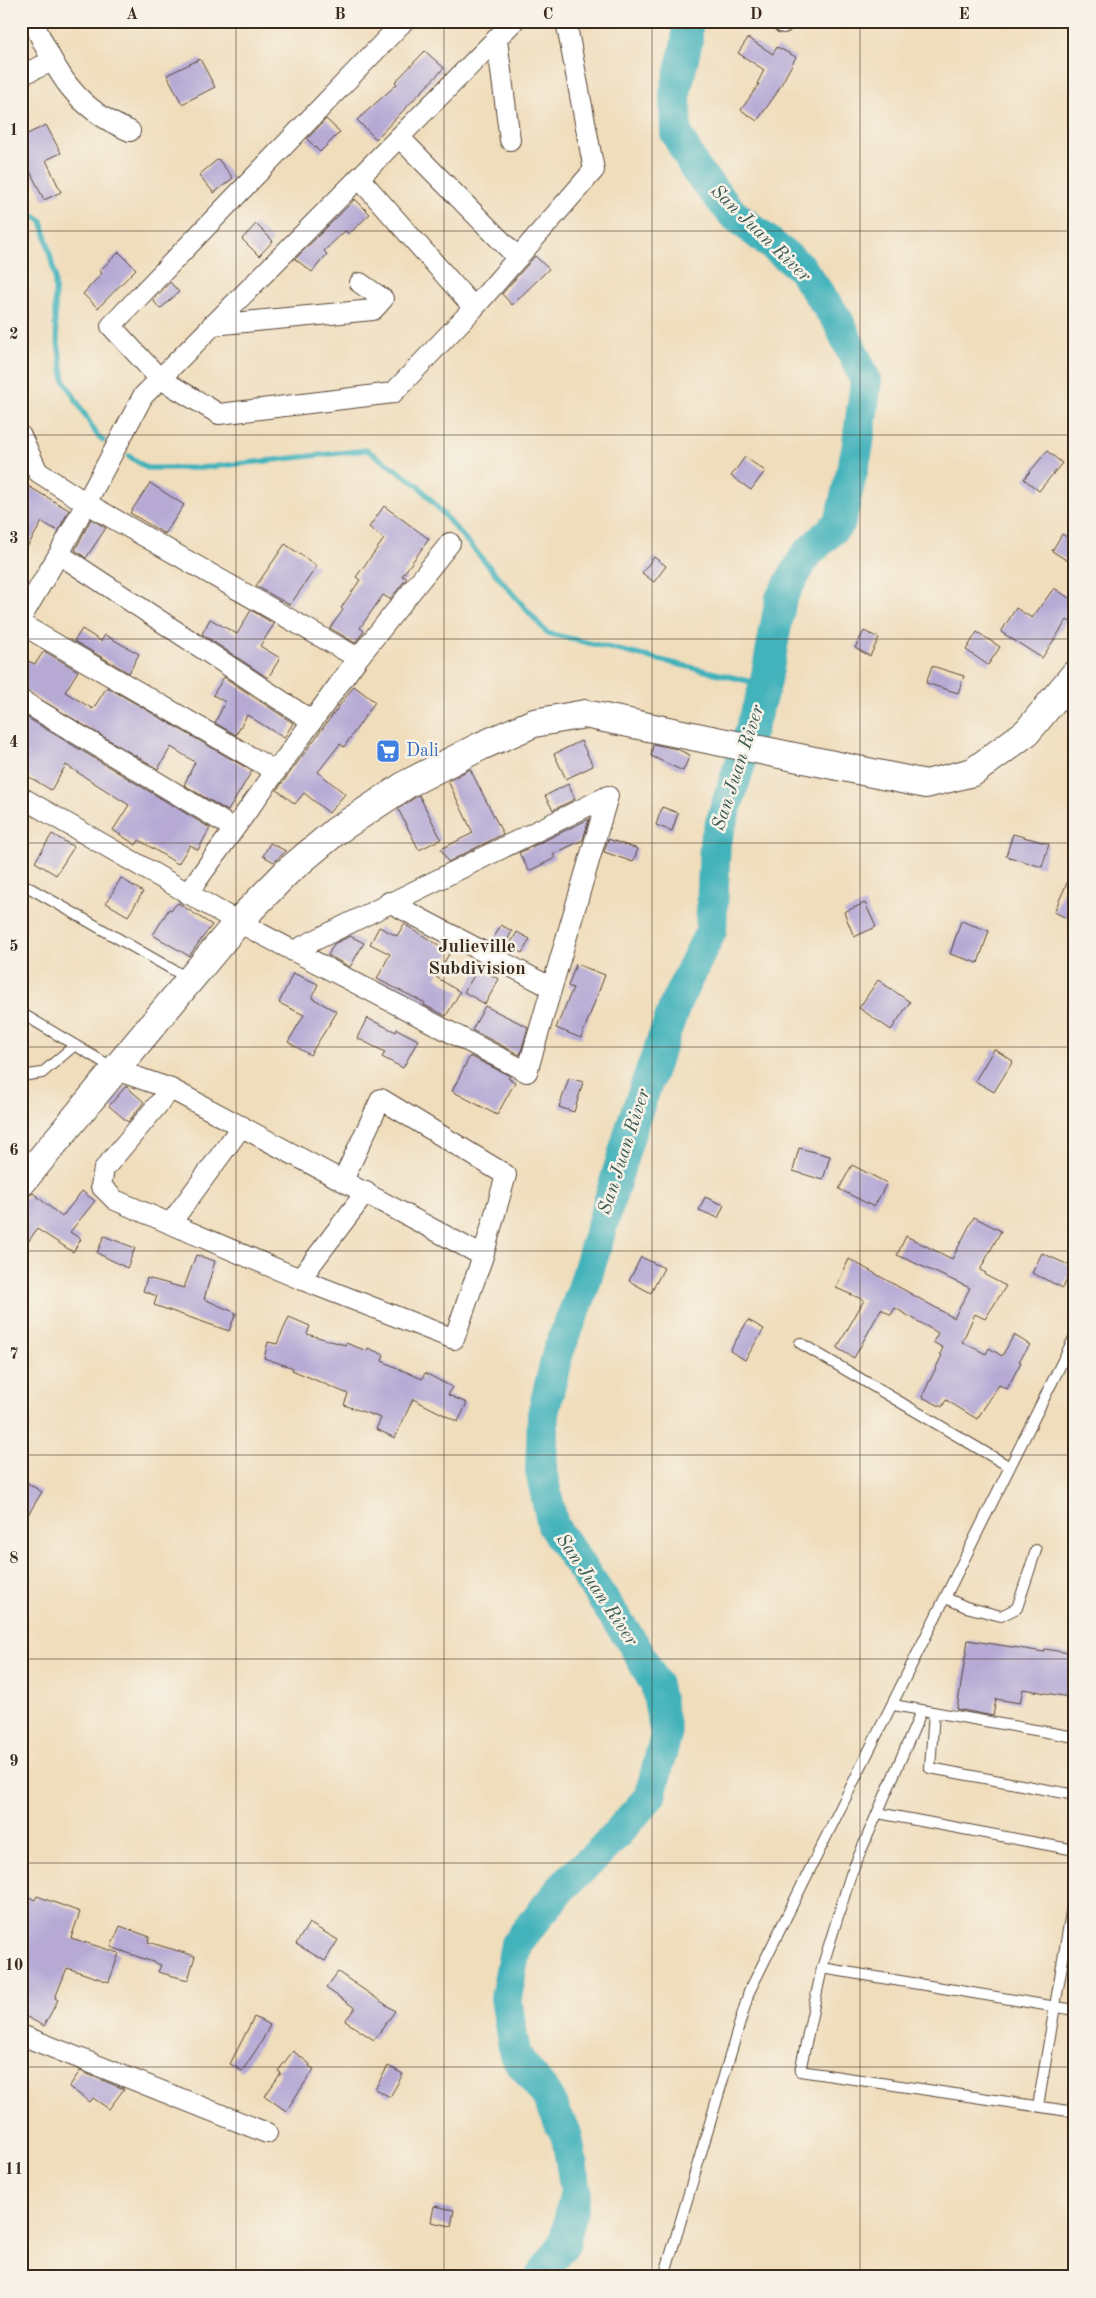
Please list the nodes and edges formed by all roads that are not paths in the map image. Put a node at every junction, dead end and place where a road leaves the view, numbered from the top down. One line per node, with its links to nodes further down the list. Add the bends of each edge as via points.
1 (33, 21): 6 (street)
2 (404, 21): 16 (street, via 111,326)
3 (514, 21): 5 (street)
4 (566, 21): 12 (street, via 594,170)
5 (497, 40): 9 (street); 10 (street)
6 (51, 62): 7 (street); 8 (street, via 85,106)
7 (21, 75)
8 (130, 131)
9 (399, 137): 11 (street); 12 (street)
10 (510, 140)
11 (359, 178): 14 (street); 15 (street)
12 (518, 258): 14 (street)
13 (360, 283): 15 (street, via 382,299 373,310)
14 (474, 308): 16 (street, via 393,393 219,414)
15 (212, 326): 16 (street)
16 (159, 378): 18 (street, via 143,396)
17 (23, 447): 18 (street, via 38,472)
18 (86, 504): 20 (street); 23 (street)
19 (450, 542): 23 (street)
20 (59, 554): 21 (street); 26 (street)
21 (21, 618)
22 (21, 624): 27 (street)
23 (358, 658): 26 (street)
24 (1075, 674): 33 (main road, via 1027,732 974,772 926,784 586,714 534,723 406,784 336,830)
25 (21, 700): 29 (street)
26 (312, 721): 27 (street)
27 (274, 771): 29 (street)
28 (21, 797): 31 (street)
29 (233, 828): 31 (street)
30 (21, 883): 35 (lane)
31 (187, 894): 33 (street)
32 (390, 902): 34 (street); 36 (street); 36 (street, via 608,796)
33 (238, 922): 34 (street); 35 (main road)
34 (293, 950): 36 (street, via 527,1072)
35 (190, 980): 39 (main road)
36 (550, 987)
37 (21, 1013): 38 (lane)
38 (75, 1045): 39 (lane); 40 (lane, via 42,1073)
39 (116, 1070): 41 (street); 44 (main road)
40 (21, 1076)
41 (171, 1089): 42 (street); 46 (street, via 104,1169 101,1186 115,1200)
42 (242, 1126): 43 (street); 46 (street)
43 (343, 1180): 45 (street); 47 (street, via 381,1100 506,1175)
44 (21, 1183)
45 (366, 1192): 47 (street); 48 (street)
46 (170, 1224): 48 (street)
47 (483, 1256): 48 (street, via 454,1339)
48 (300, 1279)
49 (1075, 1336): 51 (lane)
50 (800, 1343): 51 (lane)
51 (1010, 1467): 53 (lane)
52 (1036, 1550): 53 (lane, via 1017,1608 1001,1616)
53 (946, 1598): 54 (lane)
54 (893, 1705): 55 (lane); 69 (lane, via 749,1992)
55 (922, 1710): 56 (lane); 59 (lane)
56 (934, 1712): 57 (lane); 58 (lane, via 930,1768)
57 (1075, 1737)
58 (1075, 1795)
59 (878, 1813): 60 (lane); 62 (lane, via 850,1874)
60 (1075, 1850)
61 (1075, 1889): 63 (lane)
62 (822, 1968): 63 (lane); 66 (lane, via 800,2070)
63 (1056, 2007): 64 (lane); 66 (lane)
64 (1075, 2010)
65 (21, 2035): 68 (street)
66 (1038, 2106): 67 (lane)
67 (1075, 2112)
68 (267, 2133)
69 (664, 2277)

